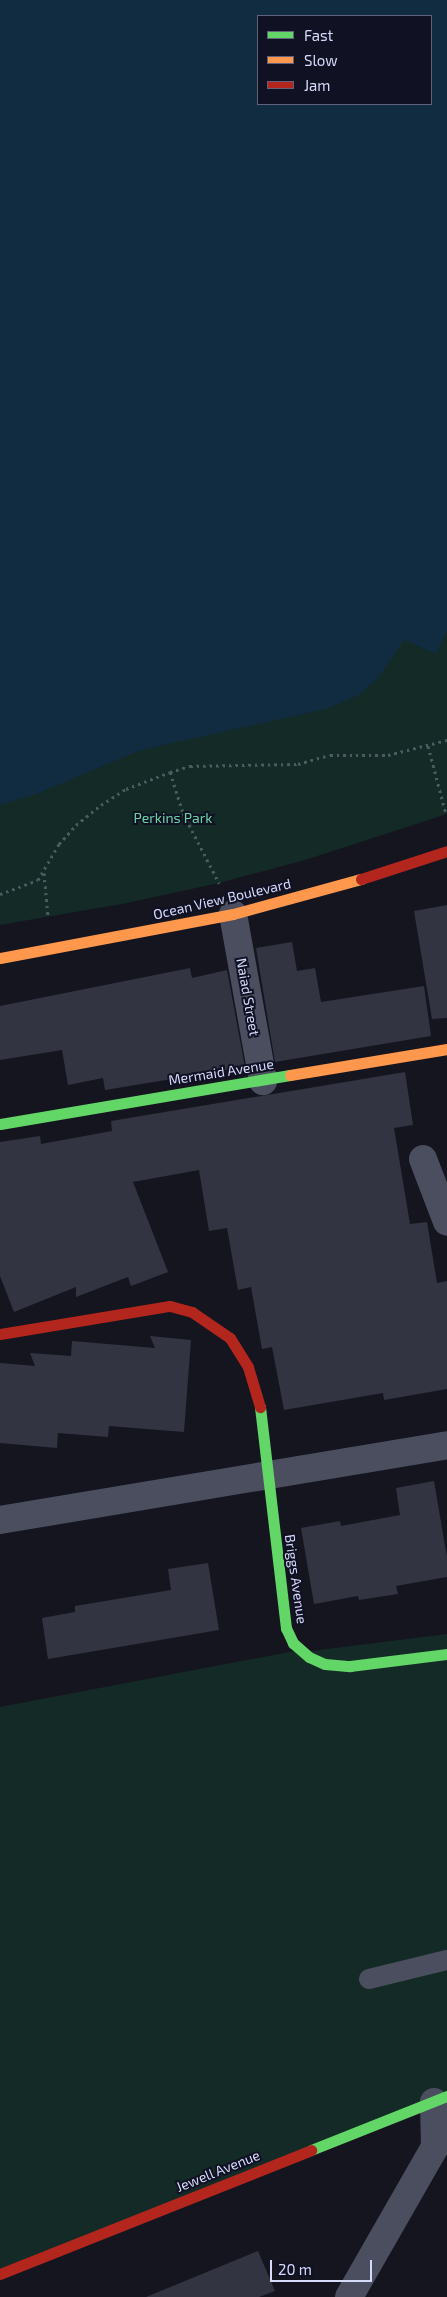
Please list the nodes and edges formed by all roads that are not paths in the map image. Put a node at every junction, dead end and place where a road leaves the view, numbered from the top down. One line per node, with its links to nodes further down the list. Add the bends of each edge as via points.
1 (447, 851): 2 (street, Ocean View Boulevard, via 333,888)
2 (233, 914): 3 (street, Ocean View Boulevard); 5 (street, Naiad Street)
3 (0, 958)
4 (447, 1049): 5 (street, Mermaid Avenue)
5 (263, 1081): 6 (street, Mermaid Avenue)
6 (0, 1124)
7 (423, 1159): 8 (street)
8 (447, 1222)
9 (0, 1334): 11 (street, Briggs Avenue, via 170,1306 205,1319 230,1338 248,1367 263,1418)
10 (447, 1446): 11 (street)
11 (267, 1477): 12 (street); 13 (street, Briggs Avenue, via 286,1628 292,1643 309,1657 325,1664 350,1666)
12 (0, 1520)
13 (447, 1654)
14 (447, 1960): 15 (lane)
15 (369, 1979)
16 (440, 2099): 17 (street, Jewell Avenue); 18 (street, via 435,2146)
17 (0, 2274)
18 (349, 2297)

